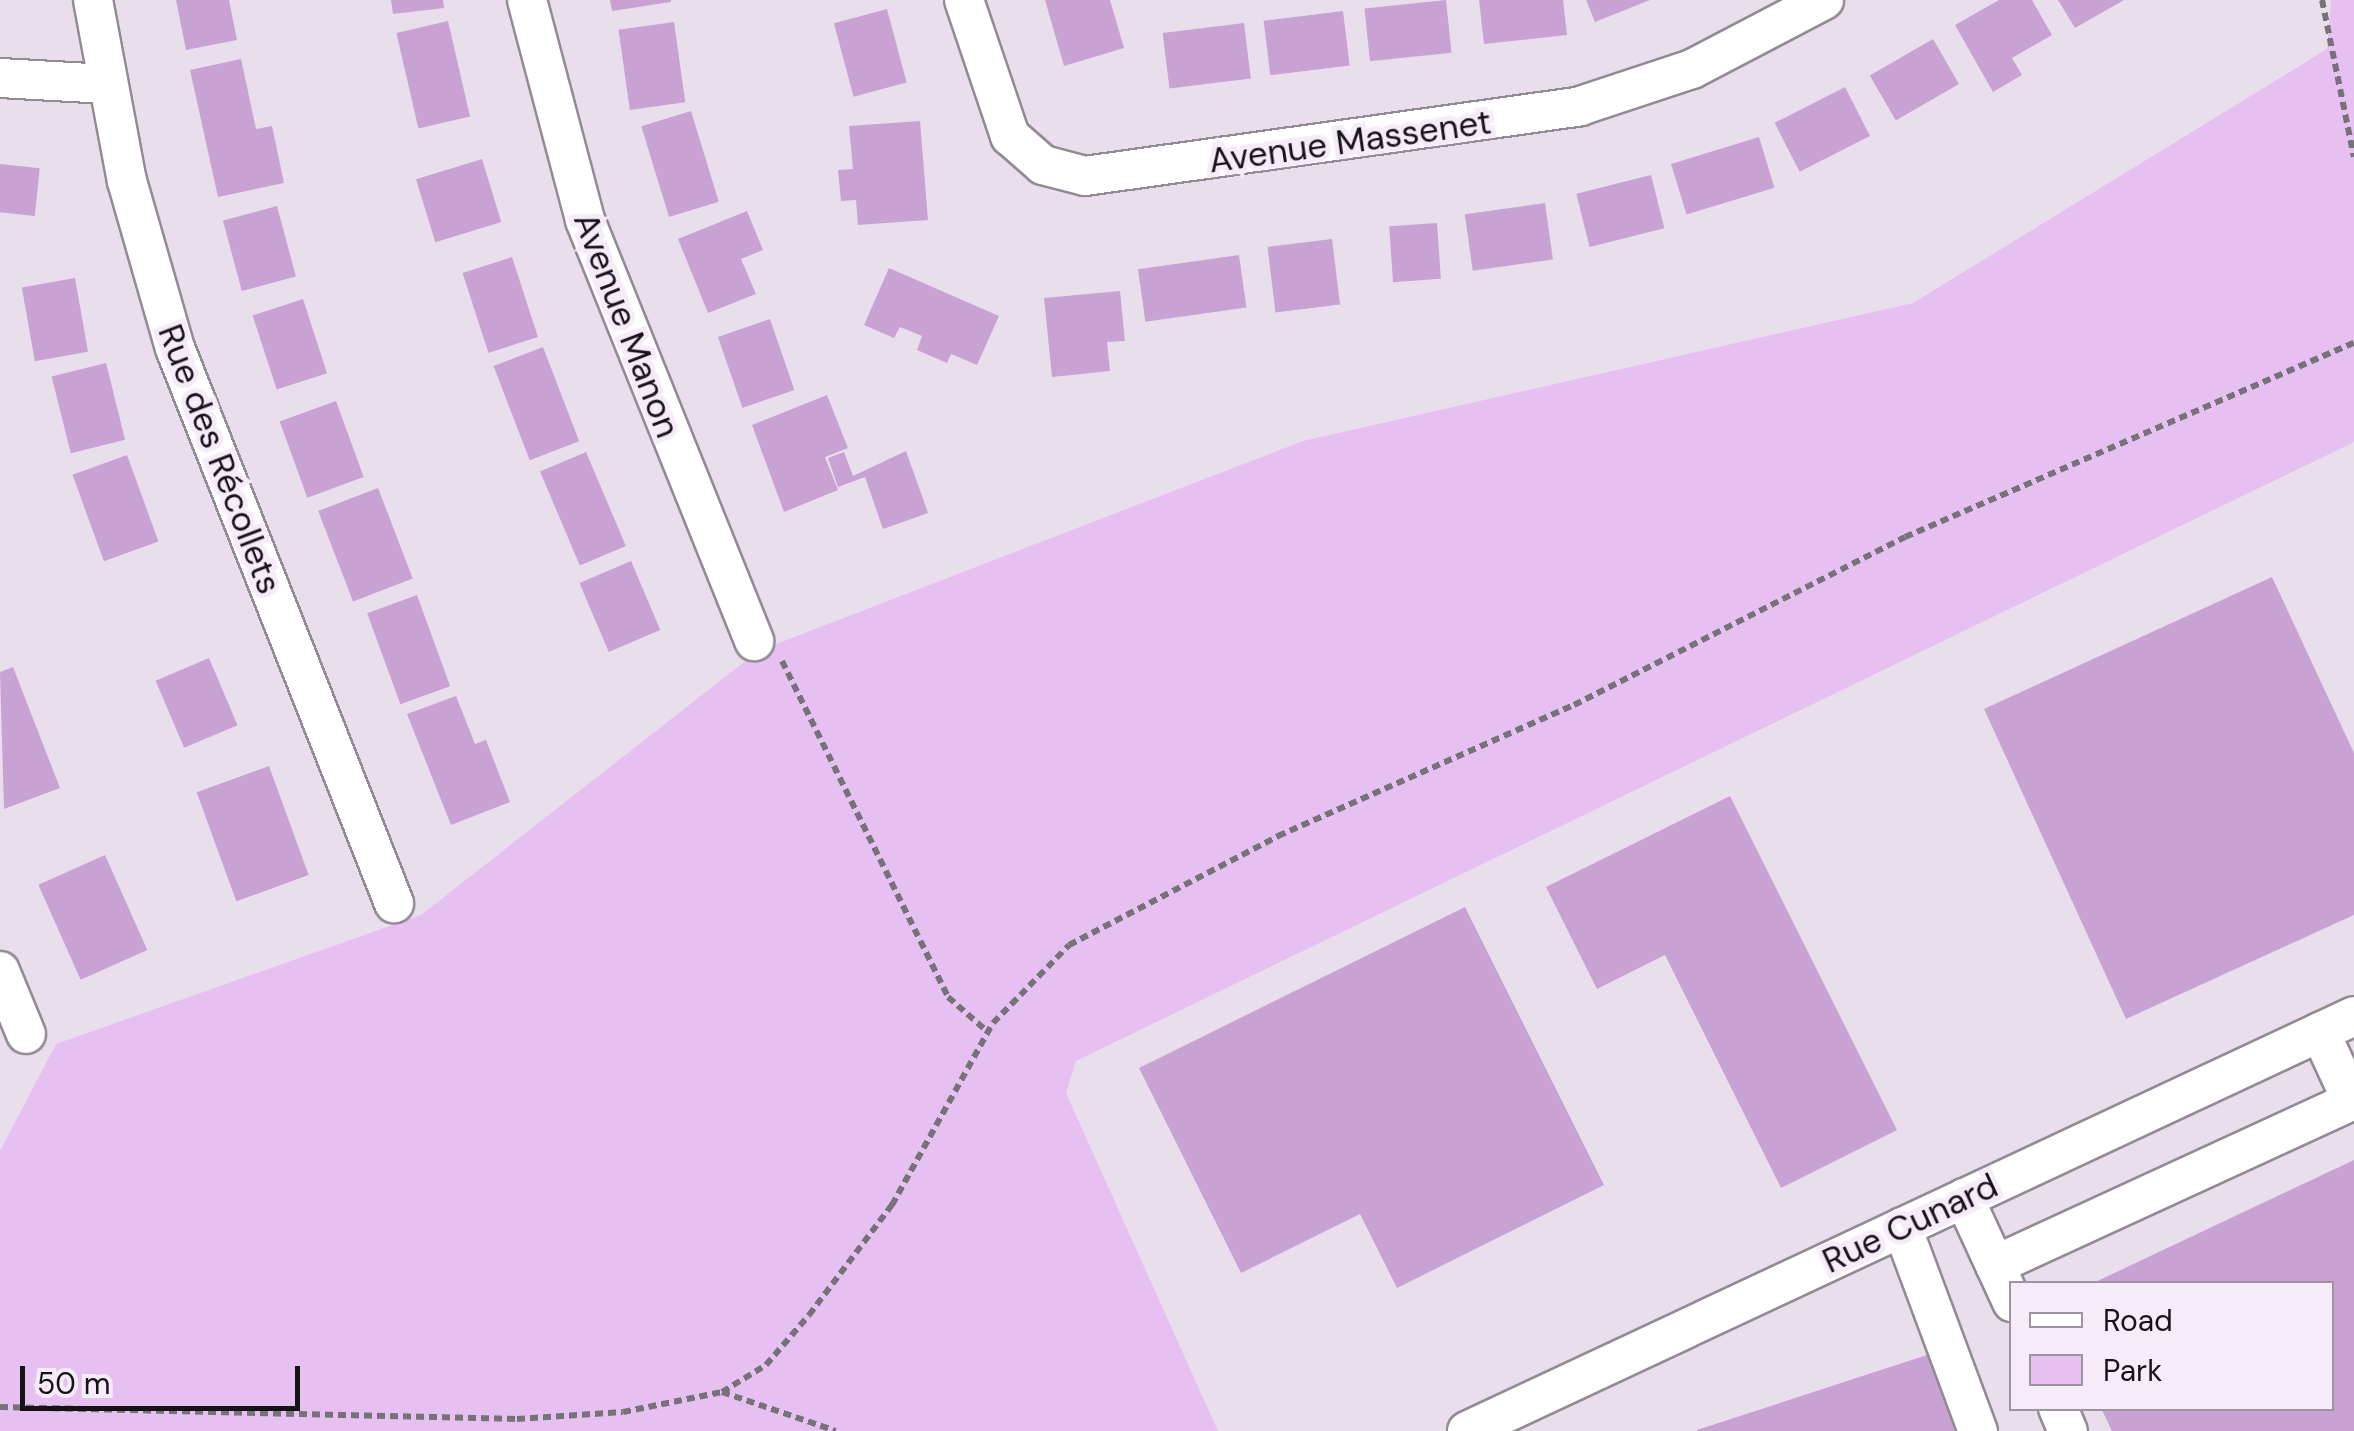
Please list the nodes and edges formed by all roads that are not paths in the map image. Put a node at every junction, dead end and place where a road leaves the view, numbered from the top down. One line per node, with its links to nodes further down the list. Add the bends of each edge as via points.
1 (93, 0): 6 (street, Rue des Récollets)
2 (526, 0): 7 (street, Avenue Manon, via 556,128 594,246)
3 (964, 0): 4 (street, Avenue Massenet, via 1010,136 1043,165 1085,176 1580,106 1692,68)
4 (1824, 0)
5 (0, 78): 6 (street)
6 (106, 84): 8 (street, Rue des Récollets, via 175,348)
7 (765, 645)
8 (394, 903)
9 (0, 972): 12 (street)
10 (2354, 1016): 11 (street, Rue Cunard)
11 (2320, 1032): 13 (street); 14 (street, Rue Cunard)
12 (26, 1034)
13 (2353, 1100): 16 (street)
14 (1964, 1198): 15 (street, Rue Cunard); 16 (street)
15 (1902, 1226): 18 (street, Rue Cunard); 20 (street)
16 (1995, 1266): 17 (street)
17 (2009, 1296)
18 (1514, 1421): 19 (street, Rue Cunard)
19 (1467, 1431)
20 (1978, 1431)

